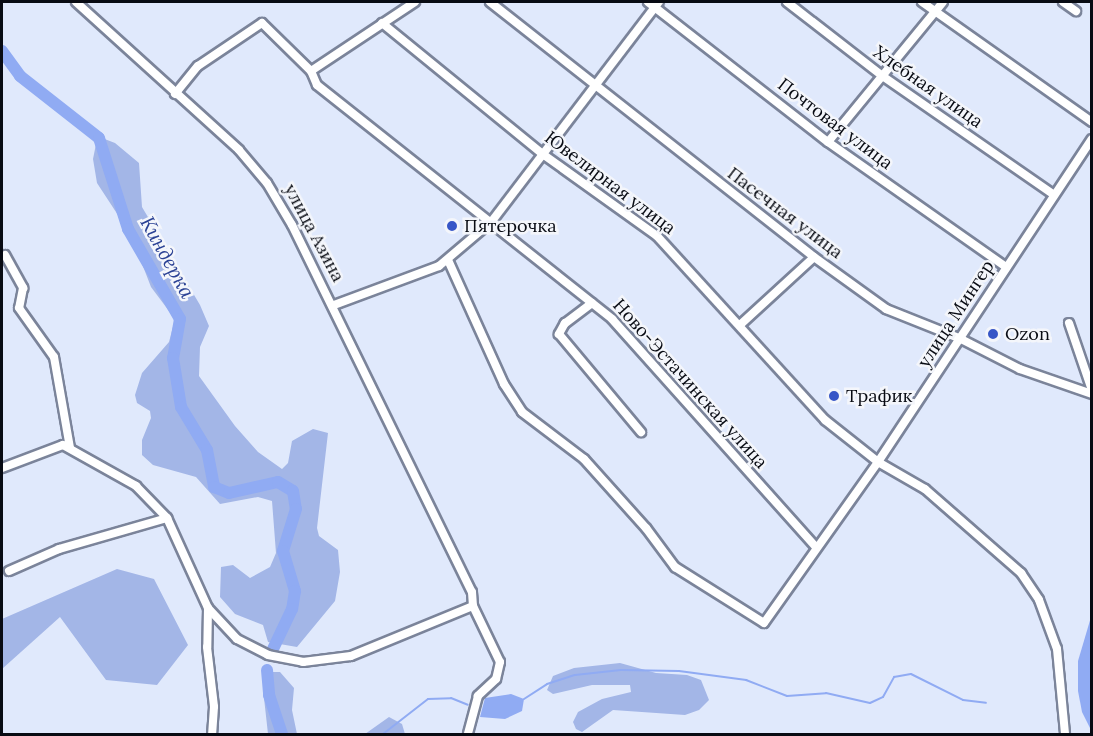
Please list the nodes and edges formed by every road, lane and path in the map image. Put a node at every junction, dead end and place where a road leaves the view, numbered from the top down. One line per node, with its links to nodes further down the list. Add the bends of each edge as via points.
1 (76, 2): 15 (street, улица Азина)
2 (415, 2): 11 (street)
3 (490, 2): 14 (street, Пасечная улица)
4 (787, 2): 13 (street, Хлебная улица)
5 (922, 2): 10 (street)
6 (943, 2): 10 (street)
7 (1063, 2): 9 (street)
8 (654, 3): 14 (street); 18 (street, Почтовая улица)
9 (1076, 10)
10 (935, 12): 13 (street); 16 (street)
11 (382, 23): 12 (street); 19 (street, Ювелирная улица)
12 (311, 71): 15 (street, Ново-Эстачинская улица, via 262,23 198,66); 21 (street, Ново-Эстачинская улица, via 316,85)
13 (881, 75): 18 (street); 20 (street, Хлебная улица)
14 (595, 87): 19 (street); 23 (street, Пасечная улица)
15 (175, 94): 27 (street, улица Азина, via 239,150 267,183)
16 (1092, 122)
17 (1092, 139): 20 (street, улица Мингер)
18 (828, 142): 25 (street, Почтовая улица)
19 (544, 155): 21 (street); 29 (street, Ювелирная улица, via 657,236)
20 (1053, 195): 25 (street, улица Мингер)
21 (492, 221): 24 (street); 26 (street, Ново-Эстачинская улица)
22 (5, 255): 33 (street, via 23,288 19,308 54,357)
23 (814, 257): 29 (street); 30 (street, Пасечная улица, via 886,309)
24 (448, 260): 27 (street); 37 (street, улица Мингер, via 508,392 522,412 584,459 675,567 764,623)
25 (1006, 267): 30 (street, улица Мингер)
26 (592, 303): 32 (street, via 565,323 559,334); 37 (street, Ново-Эстачинская улица, via 612,319)
27 (333, 305): 39 (street, улица Азина, via 410,472 472,592)
28 (1069, 323): 31 (street)
29 (741, 324): 34 (street, Ювелирная улица, via 825,420)
30 (961, 339): 31 (street, Пасечная улица, via 1020,369); 34 (street, улица Мингер)
31 (1092, 392)
32 (641, 432)
33 (70, 448): 35 (street, via 55,447); 36 (street, via 136,486)
34 (878, 462): 37 (street, улица Мингер); 43 (street, Ювелирная улица, via 926,489 1021,573 1039,600 1057,649)
35 (2, 468)
36 (167, 518): 38 (street, via 59,549); 40 (street)
37 (815, 546)
38 (9, 571)
39 (473, 606): 40 (street, via 351,656 319,662 282,659 254,649 223,627); 42 (street, улица Азина, via 500,662 500,672 478,696)
40 (208, 608): 41 (street)
41 (212, 735)
42 (468, 735)
43 (1065, 735)

